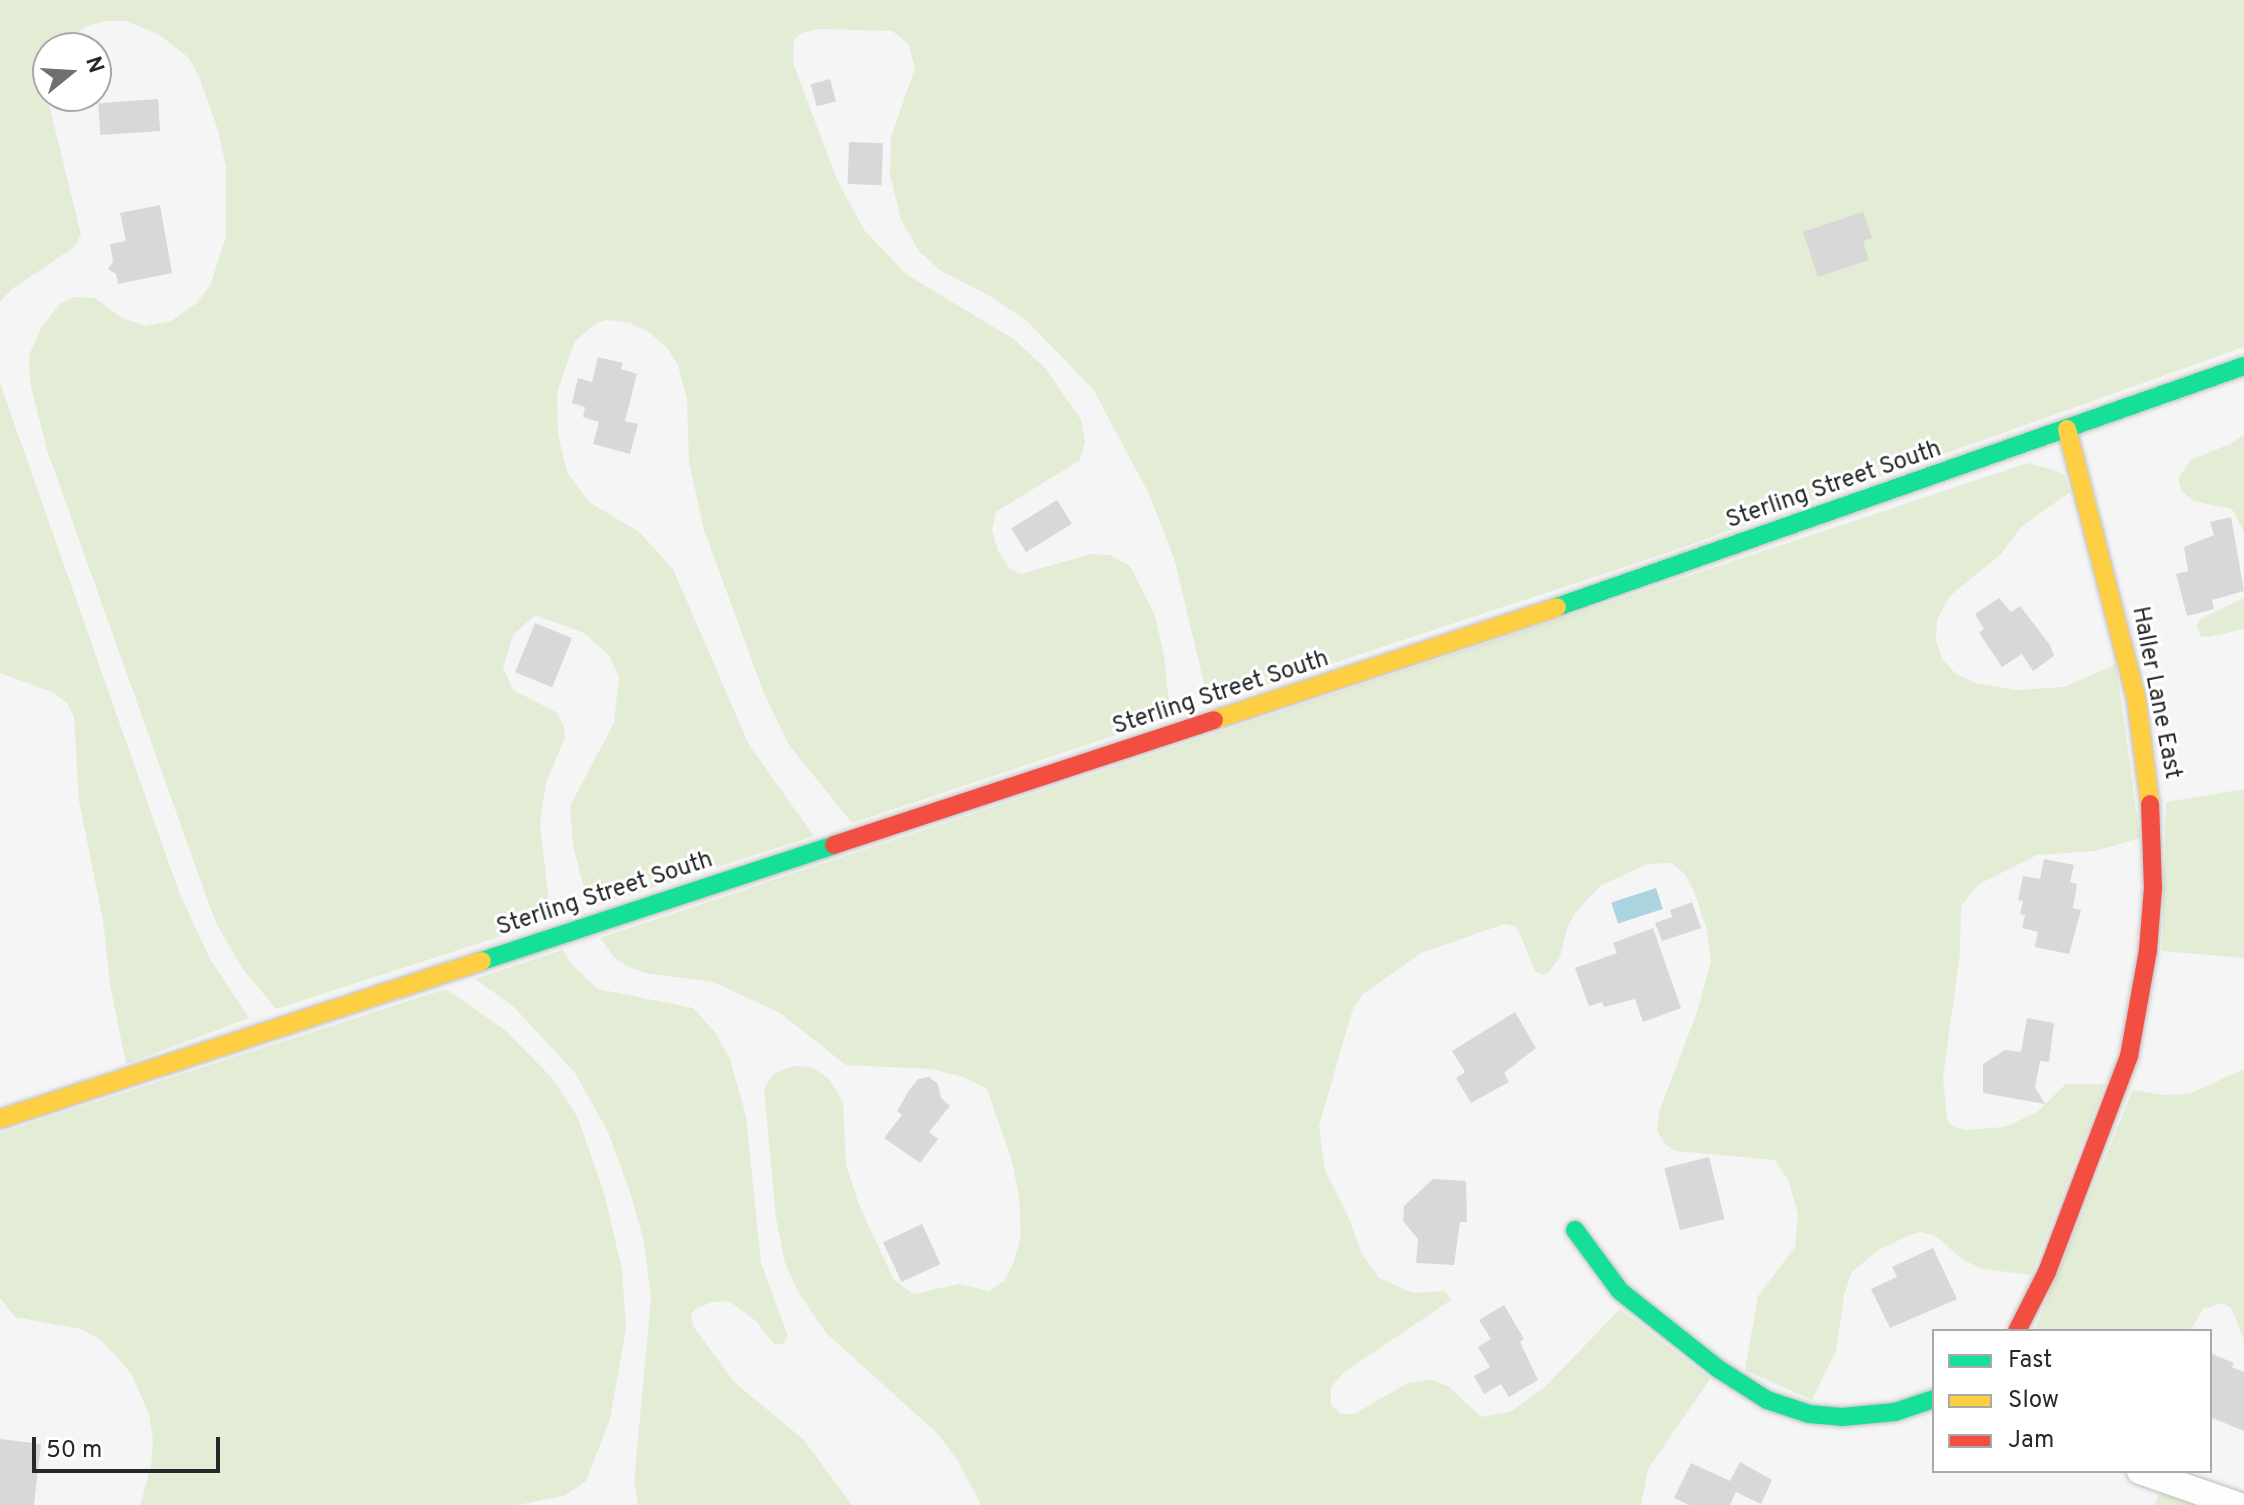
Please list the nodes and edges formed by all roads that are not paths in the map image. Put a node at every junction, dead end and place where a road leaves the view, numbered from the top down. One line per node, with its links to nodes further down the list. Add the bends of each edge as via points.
1 (2244, 366): 2 (street, Sterling Street South)
2 (2067, 429): 3 (street, Sterling Street South, via 1546,611); 5 (street, Haller Lane East, via 2139,712 2153,888 2129,1056 2047,1272)
3 (0, 1119)
4 (1575, 1230): 6 (street, via 1620,1291 1717,1368 1767,1400 1842,1417 1895,1412)
5 (2018, 1329)
6 (1932, 1400)
7 (2146, 1473): 8 (street)
8 (2237, 1505)

